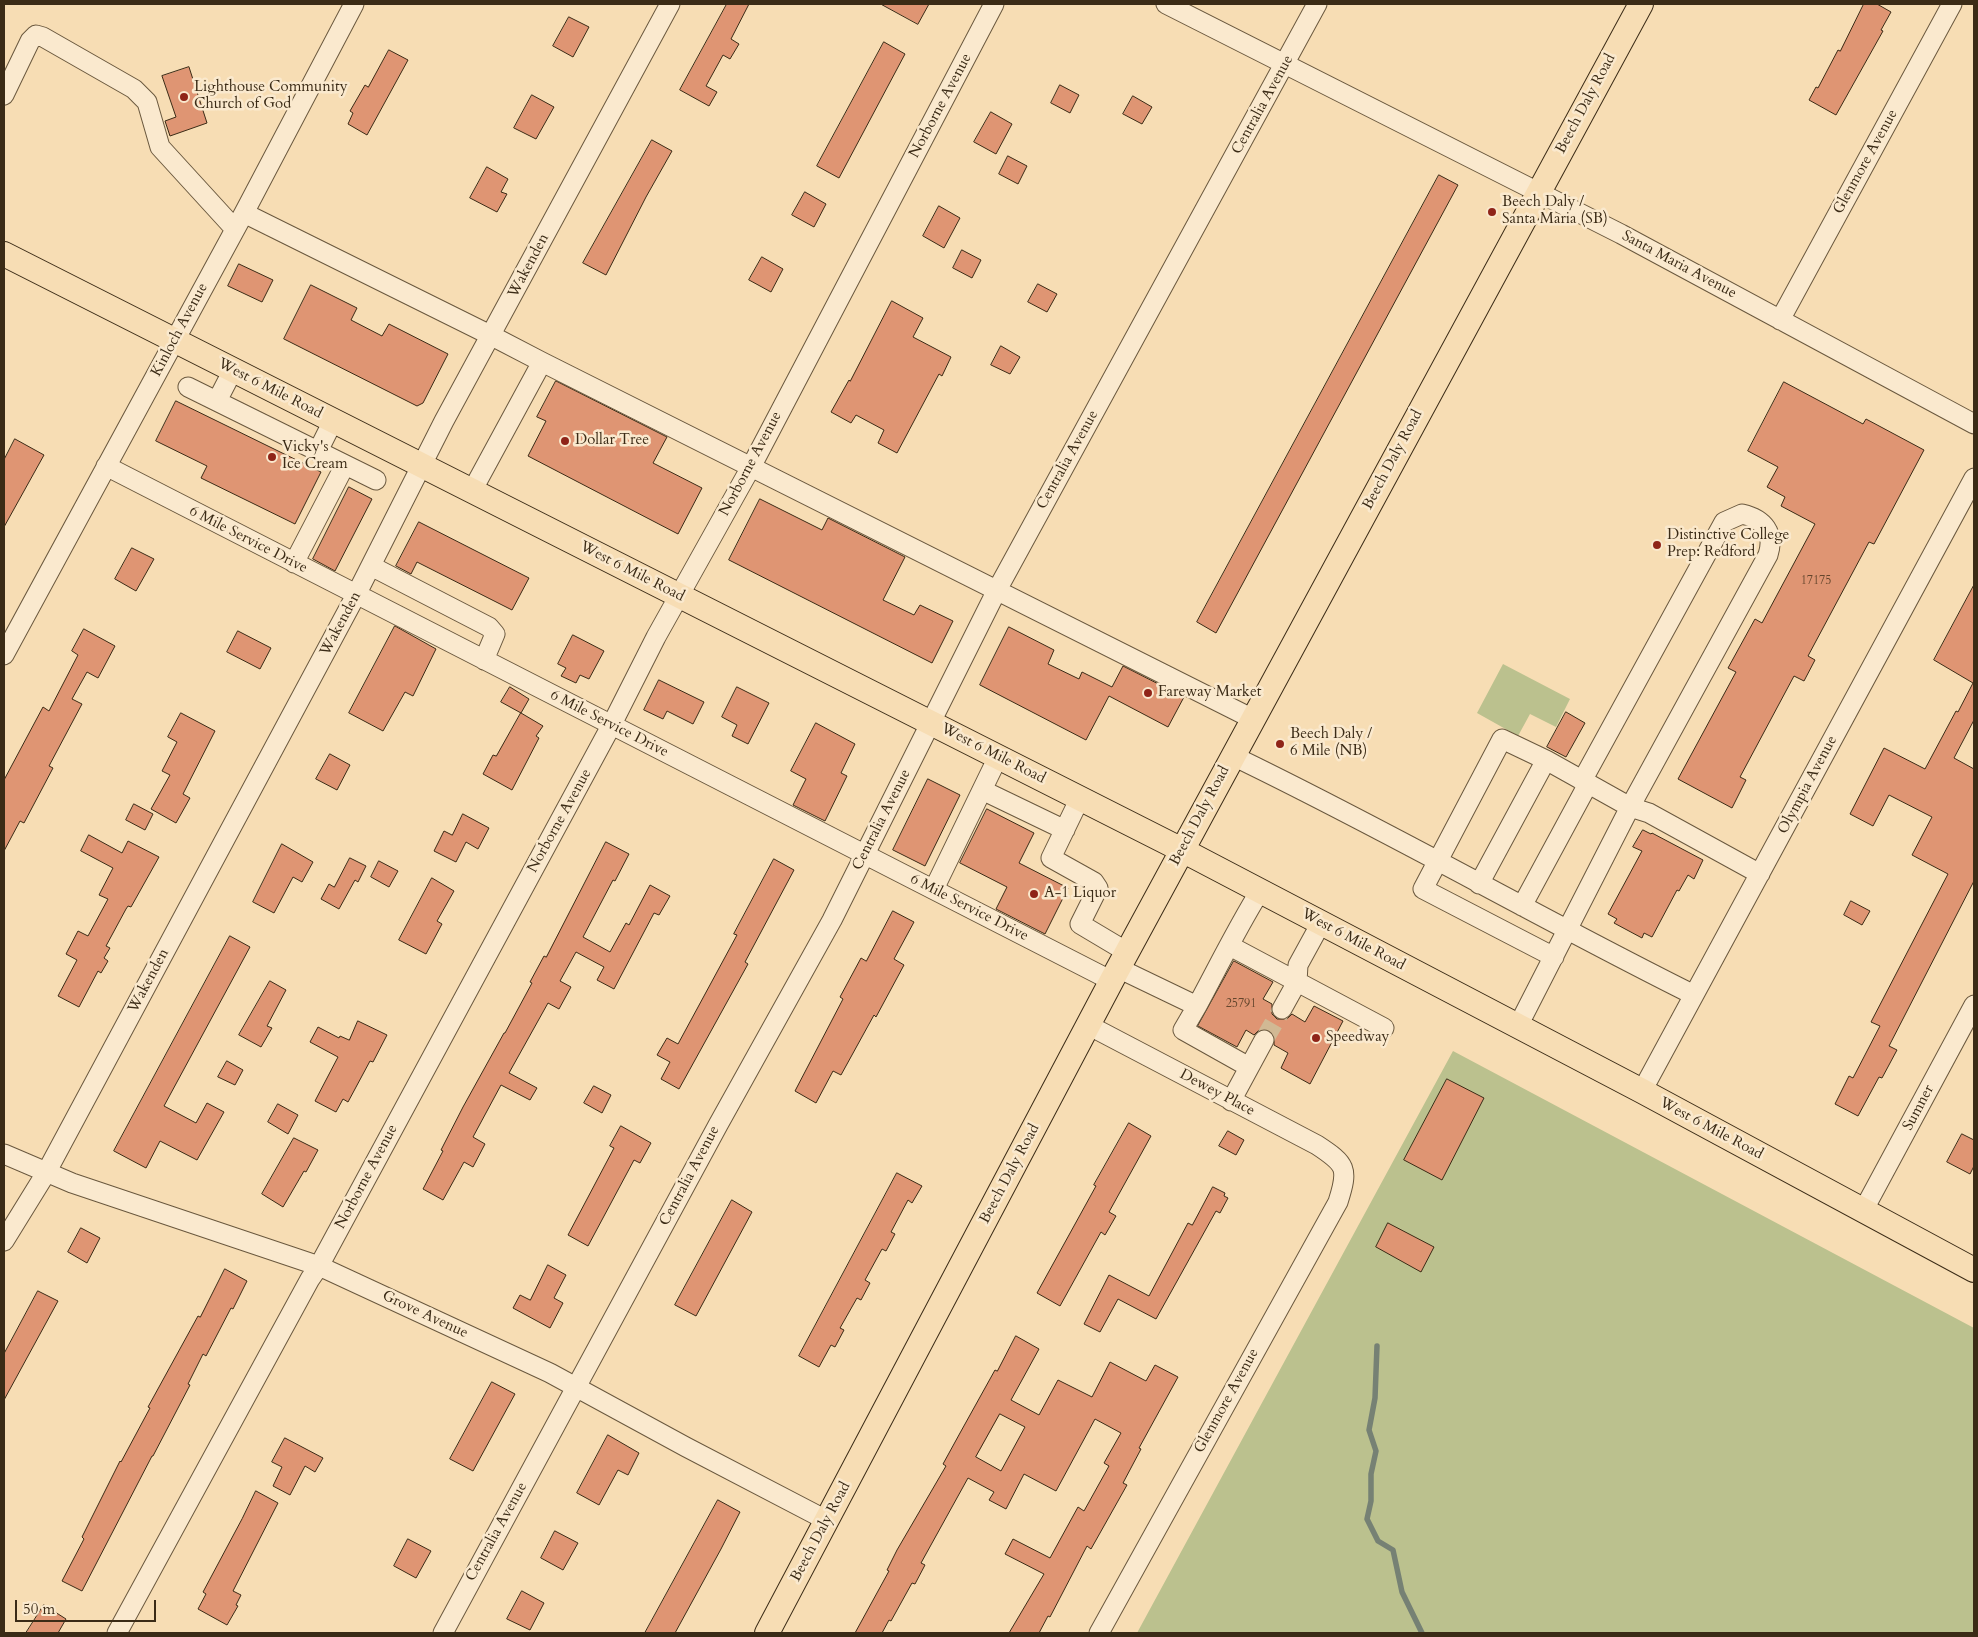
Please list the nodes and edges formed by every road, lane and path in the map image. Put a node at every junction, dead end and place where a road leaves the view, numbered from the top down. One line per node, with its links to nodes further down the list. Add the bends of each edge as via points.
1 (354, 4): 11 (street, Kinloch Avenue)
2 (670, 4): 14 (street, Wakenden)
3 (994, 4): 26 (street, Norborne Avenue)
4 (1166, 4): 8 (street, Santa Maria Avenue)
5 (1317, 4): 8 (street, Centralia Avenue)
6 (1641, 4): 10 (main road, Beech Daly Road)
7 (1952, 4): 13 (street, Glenmore Avenue)
8 (1285, 63): 10 (street, Santa Maria Avenue); 32 (street, Centralia Avenue)
9 (4, 95): 11 (street, via 30,41 36,35 43,36 134,89 147,102 160,147)
10 (1539, 192): 13 (street, Santa Maria Avenue); 37 (main road, Beech Daly Road)
11 (239, 221): 14 (street); 15 (street, Kinloch Avenue)
12 (4, 254): 15 (main road, West 6 Mile Road)
13 (1780, 320): 21 (street, Santa Maria Avenue)
14 (492, 336): 16 (street); 24 (street, Wakenden)
15 (174, 341): 17 (main road, West 6 Mile Road); 25 (street, Kinloch Avenue)
16 (542, 362): 26 (street); 29 (street)
17 (232, 370): 19 (street); 20 (main road, West 6 Mile Road)
18 (188, 387): 19 (street)
19 (217, 401): 22 (street)
20 (333, 421): 22 (street); 24 (main road, West 6 Mile Road)
21 (1974, 424)
22 (318, 452): 23 (street)
23 (345, 464): 28 (street); 30 (street)
24 (422, 465): 29 (main road, West 6 Mile Road); 31 (street, Wakenden)
25 (106, 466): 30 (street, 6 Mile Service Drive); 35 (street, Kinloch Avenue)
26 (750, 467): 32 (street); 34 (street, Norborne Avenue)
27 (1974, 478): 51 (street, Olympia Avenue)
28 (376, 480)
29 (472, 491): 34 (main road, West 6 Mile Road)
30 (294, 563): 33 (street, 6 Mile Service Drive)
31 (371, 566): 33 (street, Wakenden); 36 (street, via 489,627 495,634)
32 (997, 590): 37 (street); 38 (street, Centralia Avenue)
33 (356, 595): 36 (street, 6 Mile Service Drive); 75 (street, Wakenden)
34 (680, 596): 38 (main road, West 6 Mile Road); 39 (street, Norborne Avenue)
35 (4, 655)
36 (484, 660): 39 (street, 6 Mile Service Drive)
37 (1253, 719): 40 (main road, Beech Daly Road)
38 (930, 722): 41 (main road, West 6 Mile Road); 49 (street, Centralia Avenue)
39 (611, 726): 49 (street, 6 Mile Service Drive); 78 (street, Norborne Avenue)
40 (1233, 756): 48 (main road, Beech Daly Road); 50 (street)
41 (998, 757): 44 (street); 45 (main road, West 6 Mile Road)
42 (1546, 760): 43 (street); 50 (street, via 1502,739); 52 (street)
43 (1585, 782): 46 (street); 46 (street, via 1724,522 1742,514 1756,519 1767,528 1771,537 1768,555); 55 (street)
44 (982, 790): 47 (street); 53 (street)
45 (1080, 798): 47 (street); 48 (main road, West 6 Mile Road)
46 (1630, 807): 51 (street, via 1649,813); 57 (street)
47 (1065, 830): 60 (street, via 1051,858 1094,882 1098,888 1080,924)
48 (1182, 850): 54 (main road, West 6 Mile Road); 60 (main road, Beech Daly Road)
49 (865, 854): 53 (street, 6 Mile Service Drive); 80 (street, Centralia Avenue)
50 (1437, 861): 52 (street); 59 (street, via 1423,889)
51 (1760, 874): 62 (street, Olympia Avenue)
52 (1479, 884): 55 (street)
53 (934, 889): 60 (street, 6 Mile Service Drive)
54 (1260, 891): 56 (main road, West 6 Mile Road); 58 (street)
55 (1522, 906): 57 (street)
56 (1321, 923): 61 (street, via 1298,965); 67 (main road, West 6 Mile Road)
57 (1567, 930): 59 (street); 62 (street)
58 (1230, 946): 61 (street); 64 (street)
59 (1554, 957): 67 (street)
60 (1119, 967): 64 (street); 66 (main road, Beech Daly Road)
61 (1298, 982): 65 (street); 68 (street)
62 (1694, 995): 71 (street, Olympia Avenue)
63 (1974, 1005): 76 (street, Sumner)
64 (1197, 1006): 70 (street, via 1183,1030)
65 (1282, 1009)
66 (1088, 1025): 72 (street, Dewey Place); 81 (main road, Beech Daly Road)
67 (1518, 1026): 71 (main road, West 6 Mile Road)
68 (1384, 1028)
69 (1264, 1040): 70 (street)
70 (1249, 1067): 72 (street)
71 (1642, 1091): 76 (main road, West 6 Mile Road)
72 (1231, 1101): 74 (street, Dewey Place, via 1317,1145)
73 (4, 1154): 75 (street, Grove Avenue)
74 (1343, 1166): 85 (street, Glenmore Avenue, via 1345,1181 1338,1202)
75 (46, 1173): 77 (street, Wakenden); 78 (street, Grove Avenue)
76 (1863, 1211): 79 (main road, West 6 Mile Road)
77 (4, 1241)
78 (319, 1266): 80 (street, Grove Avenue); 82 (street, Norborne Avenue)
79 (1974, 1270)
80 (577, 1387): 81 (street, Grove Avenue); 83 (street, Centralia Avenue)
81 (828, 1521): 84 (main road, Beech Daly Road)
82 (117, 1633)
83 (443, 1633)
84 (767, 1633)
85 (1099, 1633)

